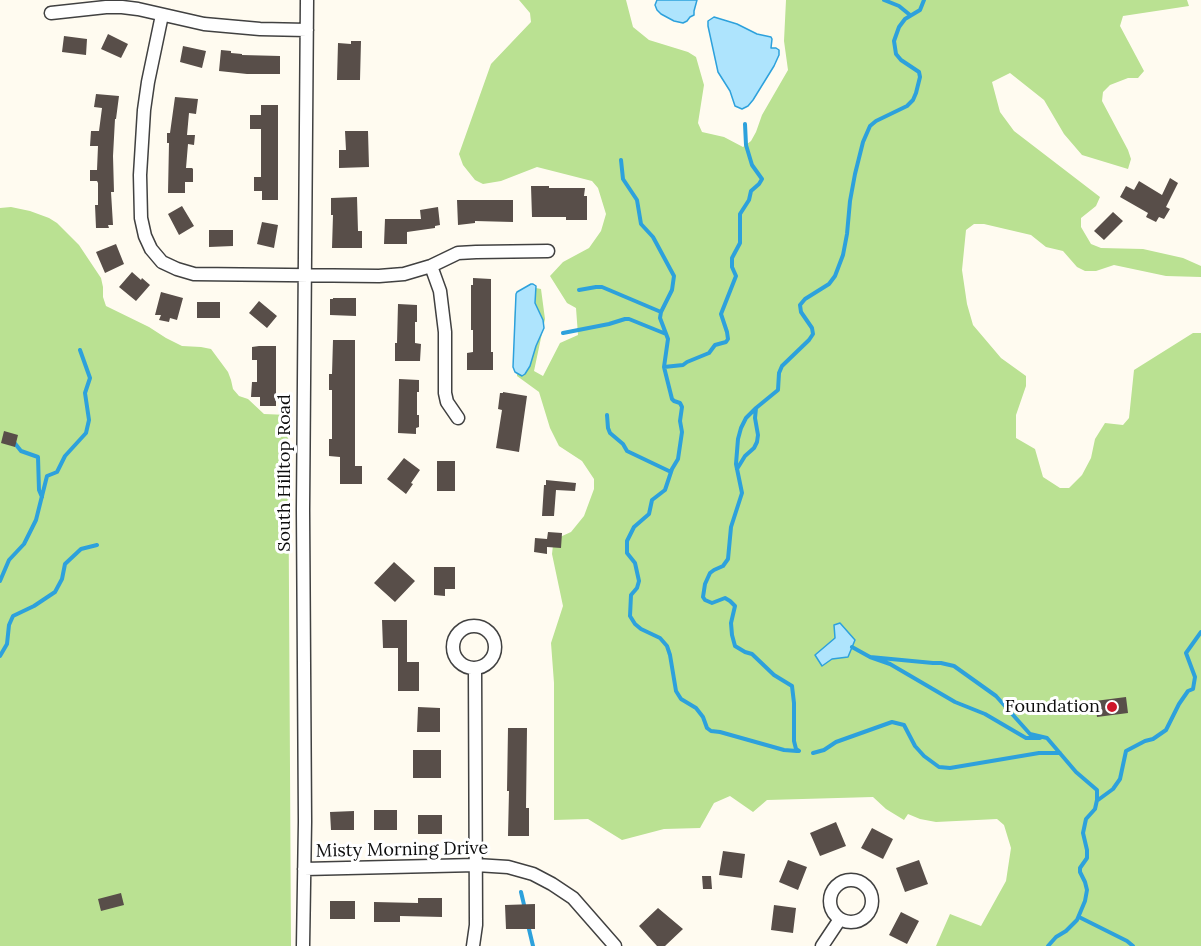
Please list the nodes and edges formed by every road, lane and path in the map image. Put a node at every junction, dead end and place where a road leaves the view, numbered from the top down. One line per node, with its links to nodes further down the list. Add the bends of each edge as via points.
1 (307, 0): 4 (street, South Hilltop Road)
2 (51, 13): 3 (street, via 106,7)
3 (162, 15): 4 (street, via 230,27); 7 (street, via 141,143 141,218 151,249 162,262 194,274)
4 (307, 30): 7 (street, South Hilltop Road)
5 (548, 251): 6 (street, via 458,253)
6 (431, 266): 7 (street, via 379,276); 8 (street, via 440,291 446,332 445,393)
7 (305, 275): 11 (street, South Hilltop Road)
8 (458, 418)
9 (476, 668): 10 (street)
10 (476, 865): 11 (street, Misty Morning Drive); 14 (street); 15 (street, Misty Morning Drive, via 508,867 552,884 573,898)
11 (304, 869): 13 (street, South Hilltop Road)
12 (840, 919): 16 (street)
13 (303, 946)
14 (473, 946)
15 (615, 946)
16 (822, 946)

